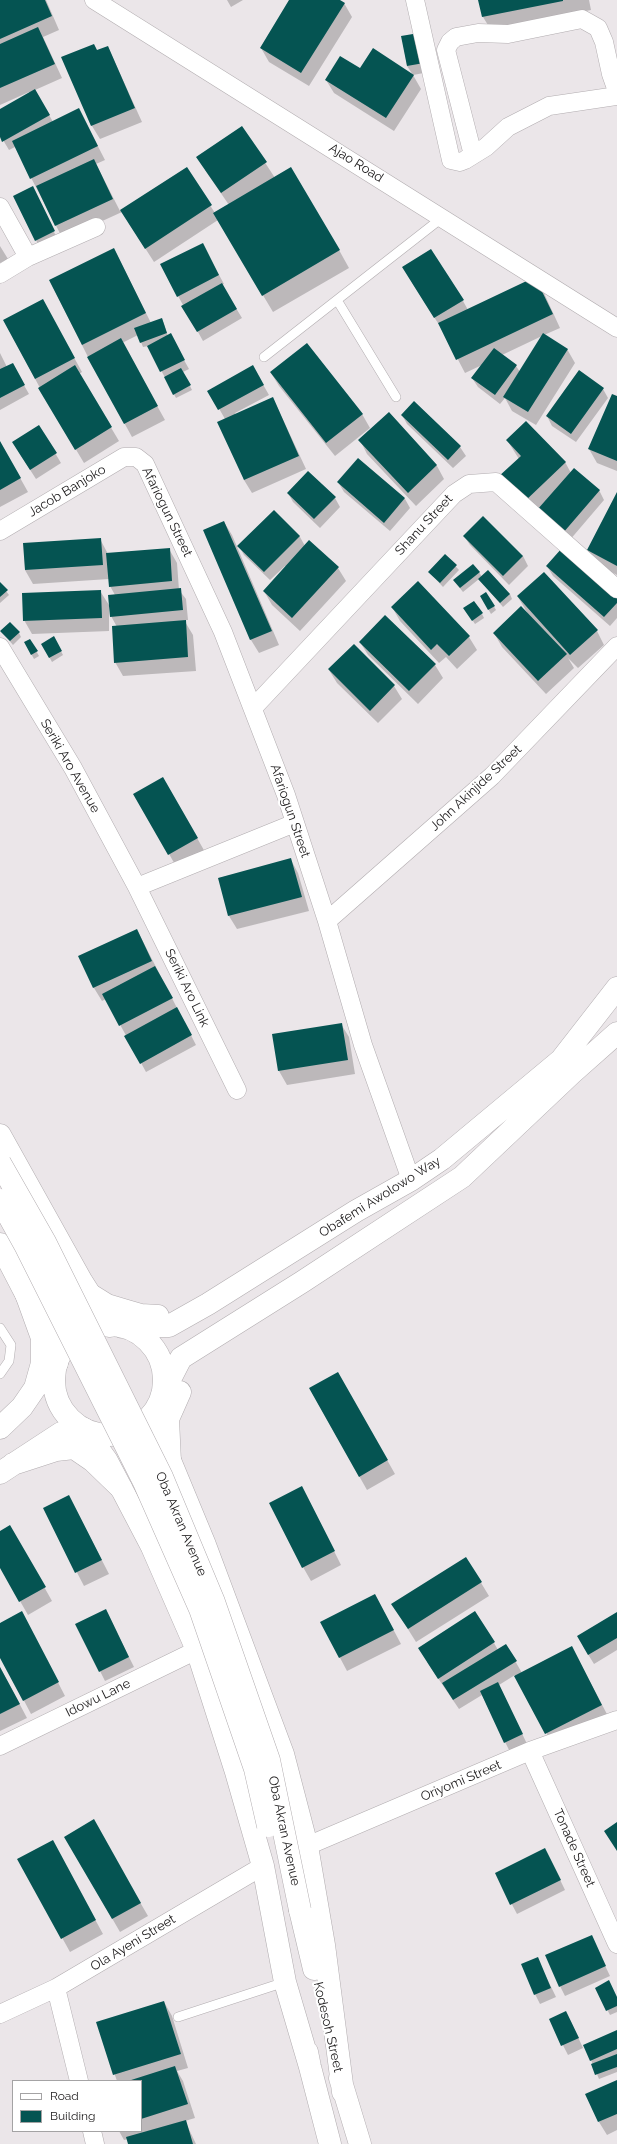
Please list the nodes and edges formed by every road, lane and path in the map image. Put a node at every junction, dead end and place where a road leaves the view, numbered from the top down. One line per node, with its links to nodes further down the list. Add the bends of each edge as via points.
1 (94, 0): 7 (street, Ajao Road)
2 (415, 0): 5 (street, via 451,160 460,162)
3 (617, 91): 5 (street, via 598,28 582,19 508,34 478,33 456,37 446,50)
4 (617, 96): 5 (street, via 549,106 508,127)
5 (473, 156)
6 (0, 207): 9 (street)
7 (443, 217): 11 (lane); 12 (street, Ajao Road)
8 (96, 227): 9 (street)
9 (28, 257): 10 (street)
10 (0, 274)
11 (337, 300): 13 (lane); 14 (lane)
12 (617, 328)
13 (264, 357)
14 (396, 397)
15 (136, 457): 16 (street, Jacob Banjoko, via 124,457); 20 (street, Afariogun Street, via 145,464 223,632)
16 (0, 531)
17 (617, 590): 20 (street, Shanu Street, via 496,482 469,484 454,494)
18 (617, 646): 23 (street, John Akinjide Street, via 492,776)
19 (0, 647): 22 (street, Seriki Aro Avenue, via 73,768)
20 (253, 708): 21 (street, Afariogun Street)
21 (295, 823): 22 (street); 23 (street, Afariogun Street)
22 (137, 887): 27 (street, Seriki Aro Link)
23 (327, 921): 30 (street, Afariogun Street, via 363,1045)
24 (617, 988): 26 (main road, Obafemi Awolowo Way)
25 (617, 1033): 26 (main road, Obafemi Awolowo Way)
26 (566, 1066): 30 (main road, Obafemi Awolowo Way); 38 (main road, Obafemi Awolowo Way, via 462,1177)
27 (237, 1090)
28 (2, 1138): 29 (main road, via 5,1159); 34 (main road)
29 (0, 1164): 55 (main road, Oba Akran Avenue, bridge, via 45,1242 162,1477 214,1602 269,1760)
30 (411, 1180): 35 (main road, Obafemi Awolowo Way, via 356,1211)
31 (0, 1200): 55 (main road, Oba Akran Avenue, bridge, via 144,1482 200,1609 255,1770)
32 (0, 1244): 33 (main road)
33 (25, 1291): 39 (main road, via 56,1352); 42 (main road, via 42,1338 42,1363 35,1388 22,1407)
34 (91, 1295): 35 (main road, via 107,1305 141,1315); 36 (main road)
35 (189, 1315): 36 (main road, Obafemi Awolowo Way, via 169,1326)
36 (116, 1326): 39 (main road, Obafemi Awolowo Way, via 90,1329 75,1337 64,1348); 41 (main road, Obafemi Awolowo Way, via 138,1334 152,1345 163,1371)
37 (0, 1328): 40 (lane, via 11,1345 9,1361)
38 (214, 1337): 41 (main road, Obafemi Awolowo Way, via 181,1358); 45 (main road, via 190,1369 168,1419)
39 (57, 1363): 43 (main road, Obafemi Awolowo Way, via 54,1378 55,1394 61,1408 71,1420); 44 (main road, via 44,1404)
40 (0, 1374)
41 (163, 1393): 43 (main road, Obafemi Awolowo Way, via 153,1413 132,1430 111,1435); 45 (main road, via 157,1429)
42 (0, 1428)
43 (84, 1429): 46 (main road, via 61,1433); 47 (main road, via 107,1460)
44 (0, 1434)
45 (170, 1462): 48 (main road)
46 (6, 1468): 47 (main road, via 56,1450 74,1448 93,1460)
47 (121, 1488): 49 (main road, via 152,1546)
48 (242, 1640): 49 (main road, via 228,1625 212,1625 201,1633); 53 (main road, via 283,1754)
49 (196, 1650): 51 (street, Idowu Lane); 54 (main road, via 236,1772)
50 (617, 1720): 52 (street, Oriyomi Street)
51 (0, 1746)
52 (530, 1751): 53 (street, Oriyomi Street); 56 (street, Tonade Street)
53 (307, 1846): 63 (main road, via 324,1945)
54 (263, 1866): 57 (main road); 58 (street, Ola Ayeni Street)
55 (294, 1911): 61 (main road, Kodesoh Street); 63 (main road, Kodesoh Street)
56 (617, 1944)
57 (285, 1982): 60 (lane); 61 (main road)
58 (56, 1988): 59 (street, Ola Ayeni Street); 62 (street)
59 (0, 2014)
60 (178, 2017)
61 (310, 2067): 66 (main road, Kodesoh Street)
62 (79, 2080)
63 (343, 2092): 67 (main road, Kodesoh Street)
64 (92, 2132): 65 (street)
65 (95, 2144)
66 (330, 2144)
67 (360, 2144)

